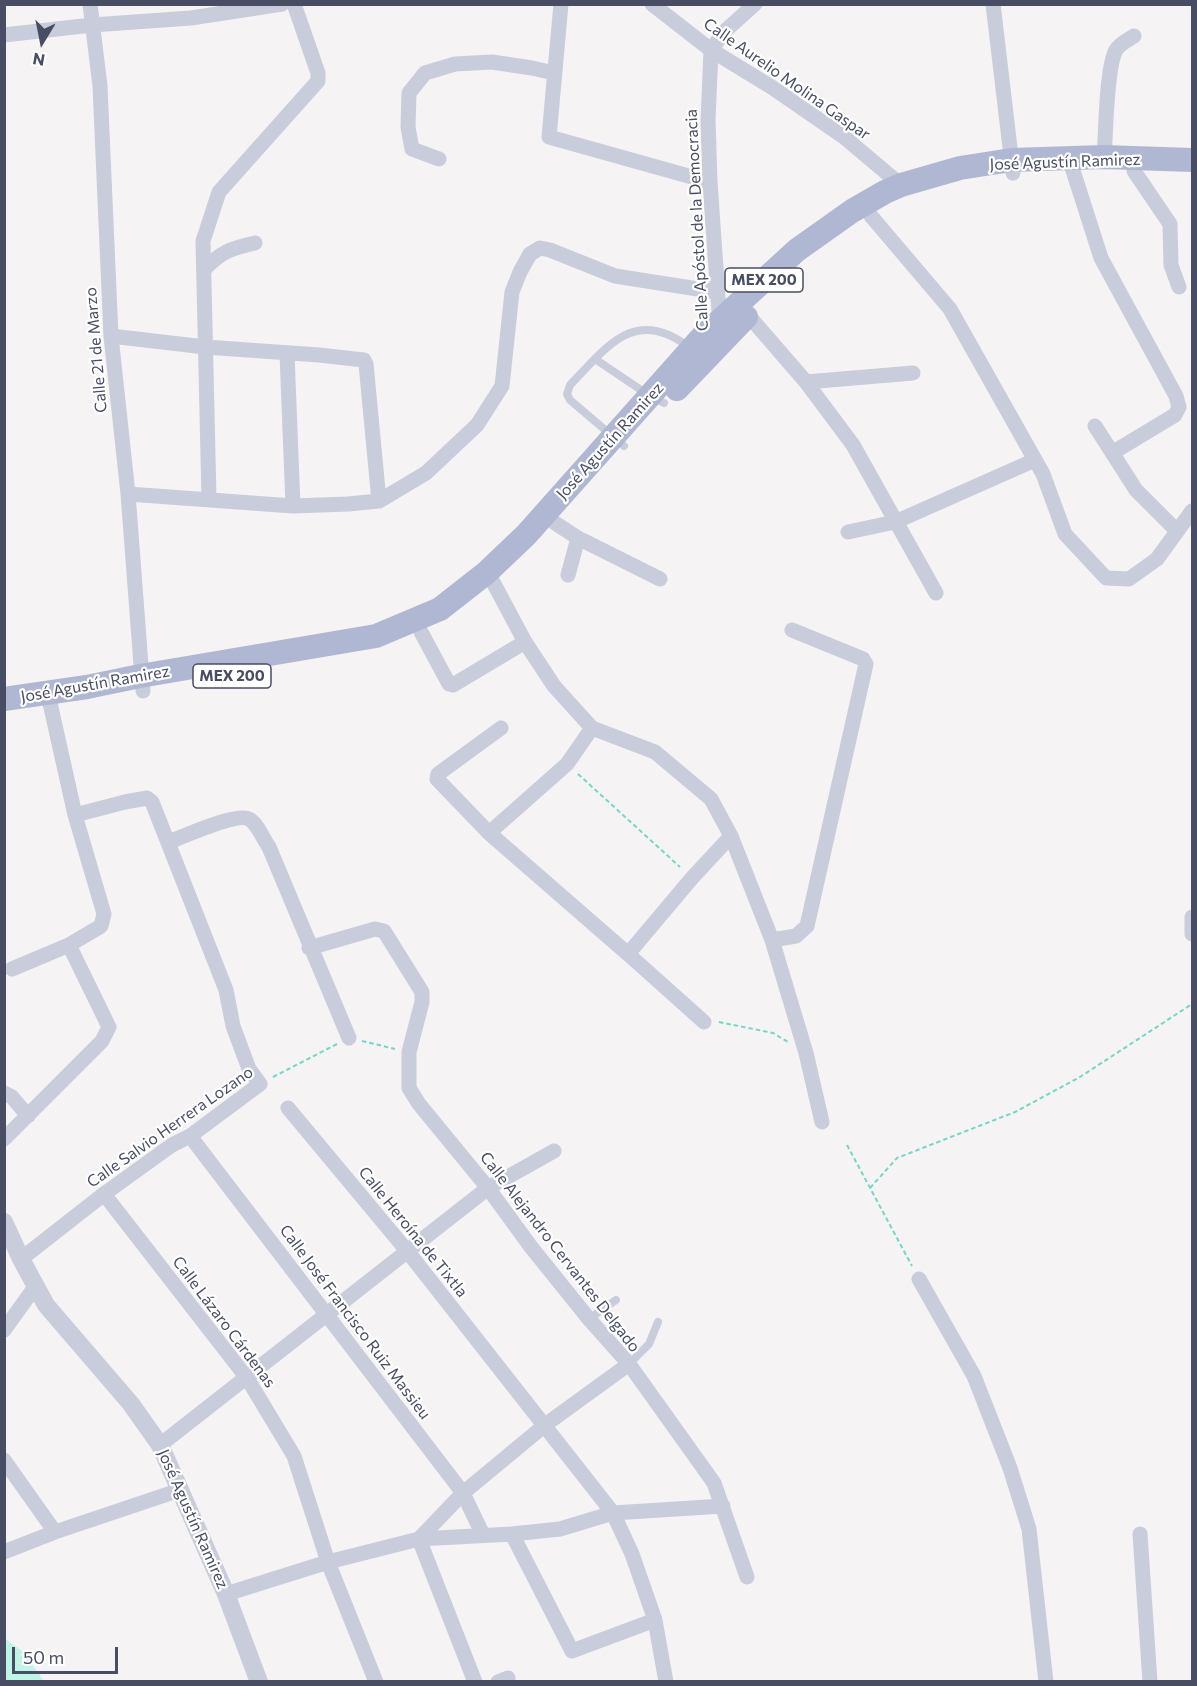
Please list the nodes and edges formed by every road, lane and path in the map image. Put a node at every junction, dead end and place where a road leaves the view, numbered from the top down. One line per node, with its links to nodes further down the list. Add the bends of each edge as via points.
1 (90, 4): 8 (street, Calle 21 de Marzo)
2 (282, 4): 8 (street, via 190,18)
3 (294, 4): 24 (street, via 318,81 219,192 203,241)
4 (561, 4): 12 (street)
5 (652, 4): 11 (street, Calle Aurelio Molina Gaspar)
6 (755, 4): 11 (street, via 725,31)
7 (993, 4): 17 (street)
8 (92, 25): 9 (street); 28 (street, Calle 21 de Marzo, via 100,86)
9 (4, 36)
10 (1134, 36): 13 (street, via 1116,49 1114,57)
11 (711, 50): 20 (street, Calle Apóstol de la Democracia); 21 (street, Calle Aurelio Molina Gaspar, via 844,137)
12 (554, 73): 14 (street, via 492,62 455,64 425,73 410,93 411,149); 20 (street, via 549,137)
13 (1104, 157): 15 (main road, José Agustín Ramirez / MEX 200); 16 (main road, José Agustín Ramirez / MEX 200)
14 (440, 159)
15 (1192, 160)
16 (1071, 165): 17 (main road, José Agustín Ramirez / MEX 200); 18 (main road, José Agustín Ramirez / MEX 200); 38 (street, via 1101,258 1179,407 1175,415)
17 (1012, 167): 21 (main road, José Agustín Ramirez / MEX 200, via 960,168); 22 (main road, José Agustín Ramirez / MEX 200, via 892,204)
18 (1134, 171): 19 (main road, José Agustín Ramirez / MEX 200); 25 (street, via 1170,224 1171,265)
19 (1192, 173)
20 (710, 182): 26 (street, Calle Apóstol de la Democracia)
21 (901, 185): 29 (main road, José Agustín Ramirez / MEX 200, via 852,210 797,250)
22 (871, 216): 27 (main road, José Agustín Ramirez / MEX 200, via 801,265); 39 (street, via 950,309)
23 (255, 243): 24 (street, via 228,250)
24 (204, 270): 30 (street)
25 (1179, 287)
26 (717, 292): 29 (street, Calle Apóstol de la Democracia); 42 (street, via 615,276 550,250 540,248 530,254 512,292 502,386 477,426 426,473)
27 (748, 315): 29 (main road, José Agustín Ramirez / MEX 200); 34 (street)
28 (111, 336): 30 (street); 40 (street, Calle 21 de Marzo)
29 (710, 344): 32 (lane, via 647,331 630,332); 35 (main road, José Agustín Ramirez / MEX 200)
30 (205, 347): 31 (street); 41 (street)
31 (287, 354): 42 (street, via 364,360); 43 (street)
32 (595, 359): 35 (lane); 37 (lane, via 570,385 567,394)
33 (912, 373): 34 (street)
34 (806, 382): 45 (street, via 853,445)
35 (657, 399): 37 (main road, José Agustín Ramirez / MEX 200)
36 (1095, 426): 38 (street)
37 (619, 442): 46 (main road, José Agustín Ramirez / MEX 200); 51 (main road, José Agustín Ramirez / MEX 200)
38 (1112, 453): 47 (street, via 1136,490)
39 (1035, 460): 45 (street); 47 (street, via 1065,534 1106,578 1129,579 1157,559)
40 (128, 494): 41 (street); 57 (street, Calle 21 de Marzo)
41 (209, 498): 43 (street)
42 (379, 501): 43 (street)
43 (293, 506)
44 (1192, 511): 47 (street)
45 (895, 522): 48 (street); 53 (street)
46 (555, 523): 49 (street); 51 (main road, José Agustín Ramirez / MEX 200)
47 (1177, 531)
48 (848, 532)
49 (578, 538): 50 (street); 52 (street)
50 (568, 575)
51 (489, 578): 55 (main road, José Agustín Ramirez / MEX 200, via 452,614); 56 (street); 57 (main road, José Agustín Ramirez / MEX 200, via 440,609 376,636)
52 (660, 579)
53 (936, 593)
54 (792, 630): 71 (street, via 863,659 866,664 807,926 796,936)
55 (421, 632): 56 (street, via 453,685); 57 (main road, José Agustín Ramirez / MEX 200, via 379,649)
56 (525, 642): 62 (street, via 554,686)
57 (142, 683): 58 (main road, José Agustín Ramirez / MEX 200); 59 (main road, José Agustín Ramirez / MEX 200)
58 (4, 699)
59 (50, 703): 60 (main road, José Agustín Ramirez / MEX 200); 64 (street)
60 (4, 710)
61 (501, 728): 65 (street, via 438,774 437,779)
62 (592, 728): 63 (street); 66 (street, via 655,752 711,799)
63 (567, 764): 65 (street); 68 (path)
64 (75, 815): 67 (street, via 147,798); 72 (street, via 104,914 101,926)
65 (489, 833): 74 (street)
66 (731, 836): 68 (street); 71 (street)
67 (168, 842): 73 (street, via 234,818 252,821 269,847); 81 (street, via 226,990 233,1026 249,1069)
68 (692, 878): 74 (street)
69 (1192, 917): 70 (street)
70 (1192, 934)
71 (772, 940): 80 (street)
72 (69, 945): 75 (street); 84 (street, via 109,1027 102,1041)
73 (309, 948): 78 (street); 79 (street, Calle Alejandro Cervantes Delgado, via 375,929 384,931 422,992)
74 (628, 954): 77 (street)
75 (12, 969)
76 (1192, 1004): 91 (path, via 1080,1077 1015,1112 897,1158)
77 (704, 1022): 80 (path, via 773,1034)
78 (349, 1038): 79 (path); 81 (path, Calle Salvio Herrera Lozano)
79 (409, 1052): 90 (street, Calle Alejandro Cervantes Delgado, via 409,1088)
80 (806, 1053): 85 (street)
81 (260, 1084): 86 (street, Calle Salvio Herrera Lozano)
82 (4, 1093): 84 (street)
83 (288, 1108): 94 (street, Calle Heroína de Tixtla)
84 (28, 1116): 87 (street)
85 (822, 1122)
86 (190, 1136): 92 (street, Calle Salvio Herrera Lozano); 99 (street, Calle José Francisco Ruiz Massieu)
87 (4, 1139)
88 (847, 1145): 91 (path)
89 (554, 1151): 90 (street)
90 (488, 1188): 94 (street); 100 (street, Calle Alejandro Cervantes Delgado)
91 (870, 1188): 96 (path)
92 (104, 1194): 95 (street, Calle Salvio Herrera Lozano); 104 (street, Calle Lázaro Cárdenas)
93 (4, 1222): 95 (street, José Agustín Ramirez)
94 (408, 1252): 99 (street); 105 (street, Calle Heroína de Tixtla)
95 (21, 1259): 97 (street, José Agustín Ramirez)
96 (919, 1279): 126 (street, via 974,1376 1029,1528)
97 (35, 1287): 102 (street); 106 (street, José Agustín Ramirez)
98 (616, 1300): 100 (lane)
99 (327, 1316): 104 (street); 109 (street, Calle José Francisco Ruiz Massieu)
100 (589, 1319): 103 (street, Calle Alejandro Cervantes Delgado)
101 (658, 1322): 103 (lane, via 649,1344)
102 (4, 1330)
103 (629, 1364): 105 (street, Calle Alejandro Cervantes Delgado); 110 (street, via 714,1483)
104 (247, 1378): 106 (street); 118 (street, Calle Lázaro Cárdenas, via 294,1456)
105 (545, 1425): 109 (street, Calle Alejandro Cervantes Delgado); 111 (street, Calle Heroína de Tixtla)
106 (160, 1445): 108 (street, José Agustín Ramirez)
107 (4, 1460): 112 (street)
108 (180, 1490): 112 (street); 120 (street, José Agustín Ramirez)
109 (463, 1493): 115 (street, Calle José Francisco Ruiz Massieu); 116 (street, Calle Alejandro Cervantes Delgado)
110 (723, 1506): 111 (street); 119 (street)
111 (613, 1513): 113 (street, via 560,1529); 121 (street, Calle Heroína de Tixtla)
112 (55, 1532): 117 (street)
113 (512, 1534): 115 (street); 121 (street, via 572,1651)
114 (1140, 1534): 127 (street)
115 (483, 1535): 116 (street)
116 (419, 1539): 118 (street); 124 (street)
117 (4, 1552)
118 (328, 1562): 120 (street); 123 (street, Calle Lázaro Cárdenas)
119 (747, 1577)
120 (226, 1594): 122 (street, José Agustín Ramirez)
121 (655, 1620): 125 (street, Calle Heroína de Tixtla)
122 (259, 1682)
123 (376, 1682)
124 (475, 1682)
125 (666, 1682)
126 (1046, 1682)
127 (1150, 1682)

